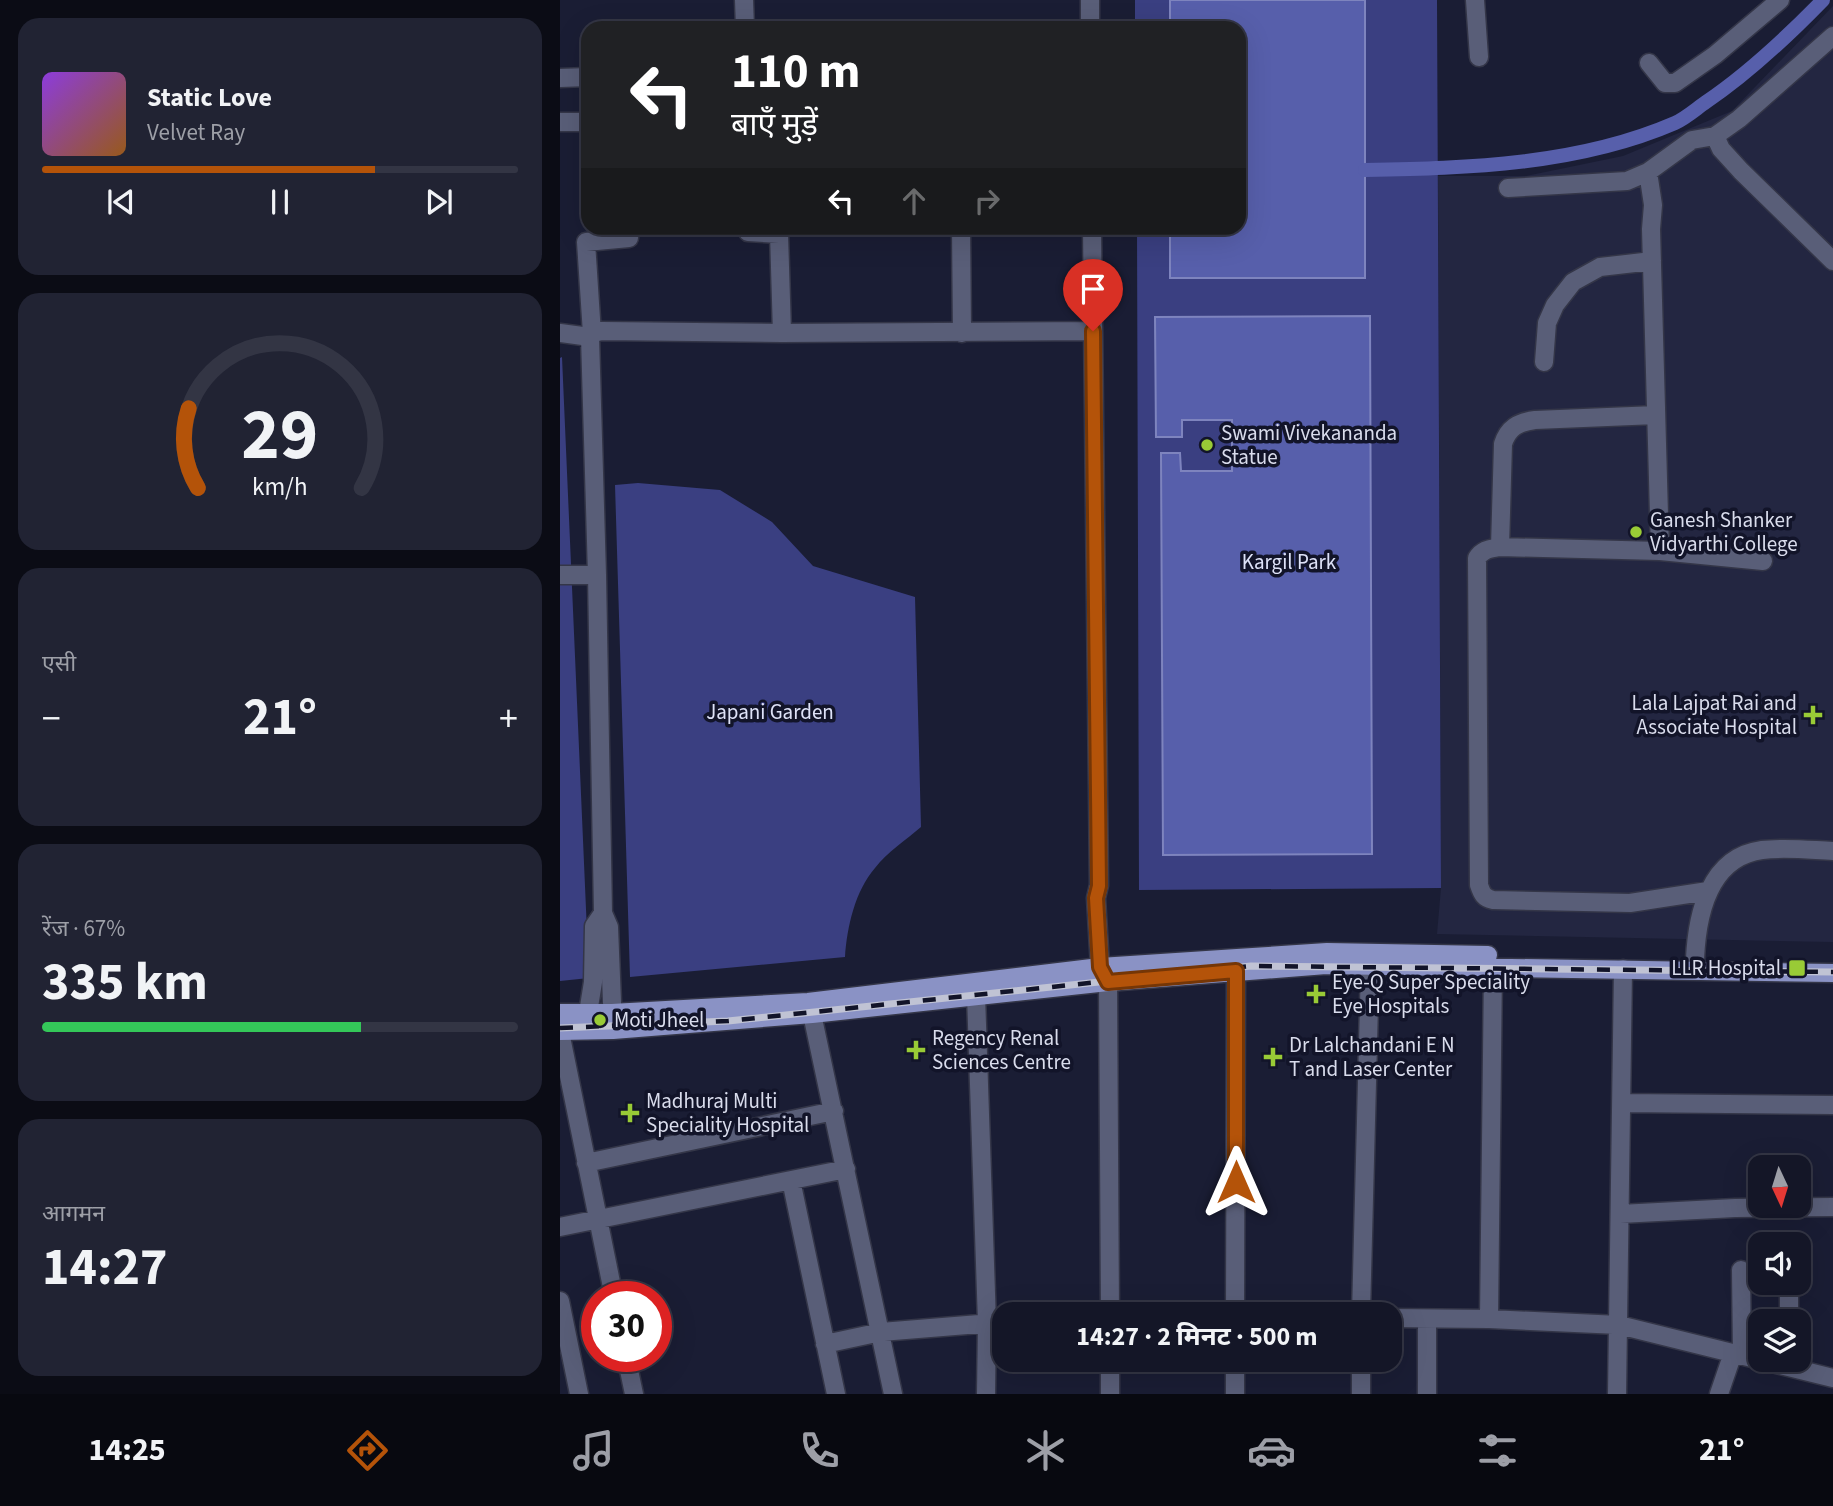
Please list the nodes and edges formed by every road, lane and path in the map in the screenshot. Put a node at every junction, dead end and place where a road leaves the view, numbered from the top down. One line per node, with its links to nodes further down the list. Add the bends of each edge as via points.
1 (744, 0): 5 (street)
2 (1090, 0): 6 (street)
3 (1475, 0): 8 (street)
4 (1780, 0): 9 (street, via 1675,83 1665,83)
5 (745, 21)
6 (1090, 21)
7 (1833, 36): 14 (street)
8 (1479, 57)
9 (1649, 63)
10 (581, 76): 11 (street)
11 (560, 78)
12 (560, 122): 13 (street)
13 (581, 122)
14 (1716, 136): 15 (street, via 1692,140); 22 (street, via 1721,149)
15 (1648, 172): 16 (street, via 1616,182); 21 (street, via 1653,205)
16 (1508, 188)
17 (779, 235): 24 (street)
18 (961, 235): 25 (street)
19 (1091, 235): 23 (street)
20 (629, 238): 27 (street, via 586,242)
21 (1652, 261): 28 (street, via 1600,267 1573,282 1547,323); 29 (street)
22 (1833, 261)
23 (1093, 331): 25 (street); 45 (street, via 1096,898)
24 (782, 333): 25 (street); 27 (street, via 602,331)
25 (962, 333)
26 (560, 334): 27 (street)
27 (591, 335): 34 (street)
28 (1544, 362)
29 (1656, 415): 30 (street, via 1535,420 1513,427 1503,444); 31 (street)
30 (1500, 547): 31 (street); 36 (street, via 1481,552 1476,568 1482,893 1493,901 1630,903)
31 (1660, 551): 32 (street)
32 (1763, 561)
33 (560, 575): 34 (street)
34 (597, 575): 37 (street)
35 (1833, 851): 36 (street, via 1745,854 1729,864)
36 (1708, 891): 38 (street, via 1696,929)
37 (603, 913): 49 (street, via 594,926); 51 (street, via 609,927)
38 (1695, 959): 39 (main road); 40 (main road)
39 (1544, 962): 42 (main road); 43 (main road); 45 (main road, via 1327,953)
40 (1833, 962)
41 (1370, 965): 42 (main road); 44 (main road); 69 (street)
42 (1493, 968): 72 (street)
43 (1623, 970): 46 (main road); 53 (street)
44 (1236, 971): 45 (main road); 68 (street)
45 (1106, 972): 47 (main road); 51 (main road); 67 (street)
46 (1833, 972)
47 (976, 995): 50 (main road); 66 (street)
48 (560, 1013): 49 (main road)
49 (588, 1013): 51 (main road)
50 (812, 1014): 51 (main road); 55 (street)
51 (613, 1021): 52 (main road)
52 (560, 1032): 56 (street)
53 (1622, 1103): 54 (street); 60 (street)
54 (1833, 1105)
55 (834, 1111): 56 (street); 57 (street)
56 (586, 1163): 61 (street)
57 (846, 1169): 58 (street); 75 (street)
58 (791, 1180): 61 (street); 76 (street)
59 (1833, 1207): 60 (street)
60 (1620, 1214): 74 (street)
61 (598, 1219): 62 (street); 64 (street)
62 (560, 1227)
63 (1741, 1270): 78 (street)
64 (611, 1281)
65 (560, 1301): 86 (street)
66 (995, 1302)
67 (1110, 1302)
68 (1235, 1302)
69 (1361, 1302)
70 (1402, 1318): 71 (street)
71 (1427, 1319): 72 (street); 94 (street)
72 (1489, 1320): 74 (street)
73 (992, 1323): 75 (street)
74 (1619, 1325): 78 (street); 95 (street)
75 (881, 1332): 76 (street); 89 (street)
76 (825, 1344): 88 (street)
77 (992, 1351): 90 (street)
78 (1737, 1354): 79 (street); 96 (street)
79 (1748, 1356)
80 (1811, 1371): 85 (street)
81 (628, 1372): 87 (street)
82 (1110, 1372): 91 (street)
83 (1235, 1372): 92 (street)
84 (1361, 1372): 93 (street)
85 (1833, 1378)
86 (579, 1394)
87 (631, 1394)
88 (835, 1394)
89 (893, 1394)
90 (986, 1394)
91 (1110, 1394)
92 (1235, 1394)
93 (1361, 1394)
94 (1427, 1394)
95 (1617, 1394)
96 (1719, 1394)

